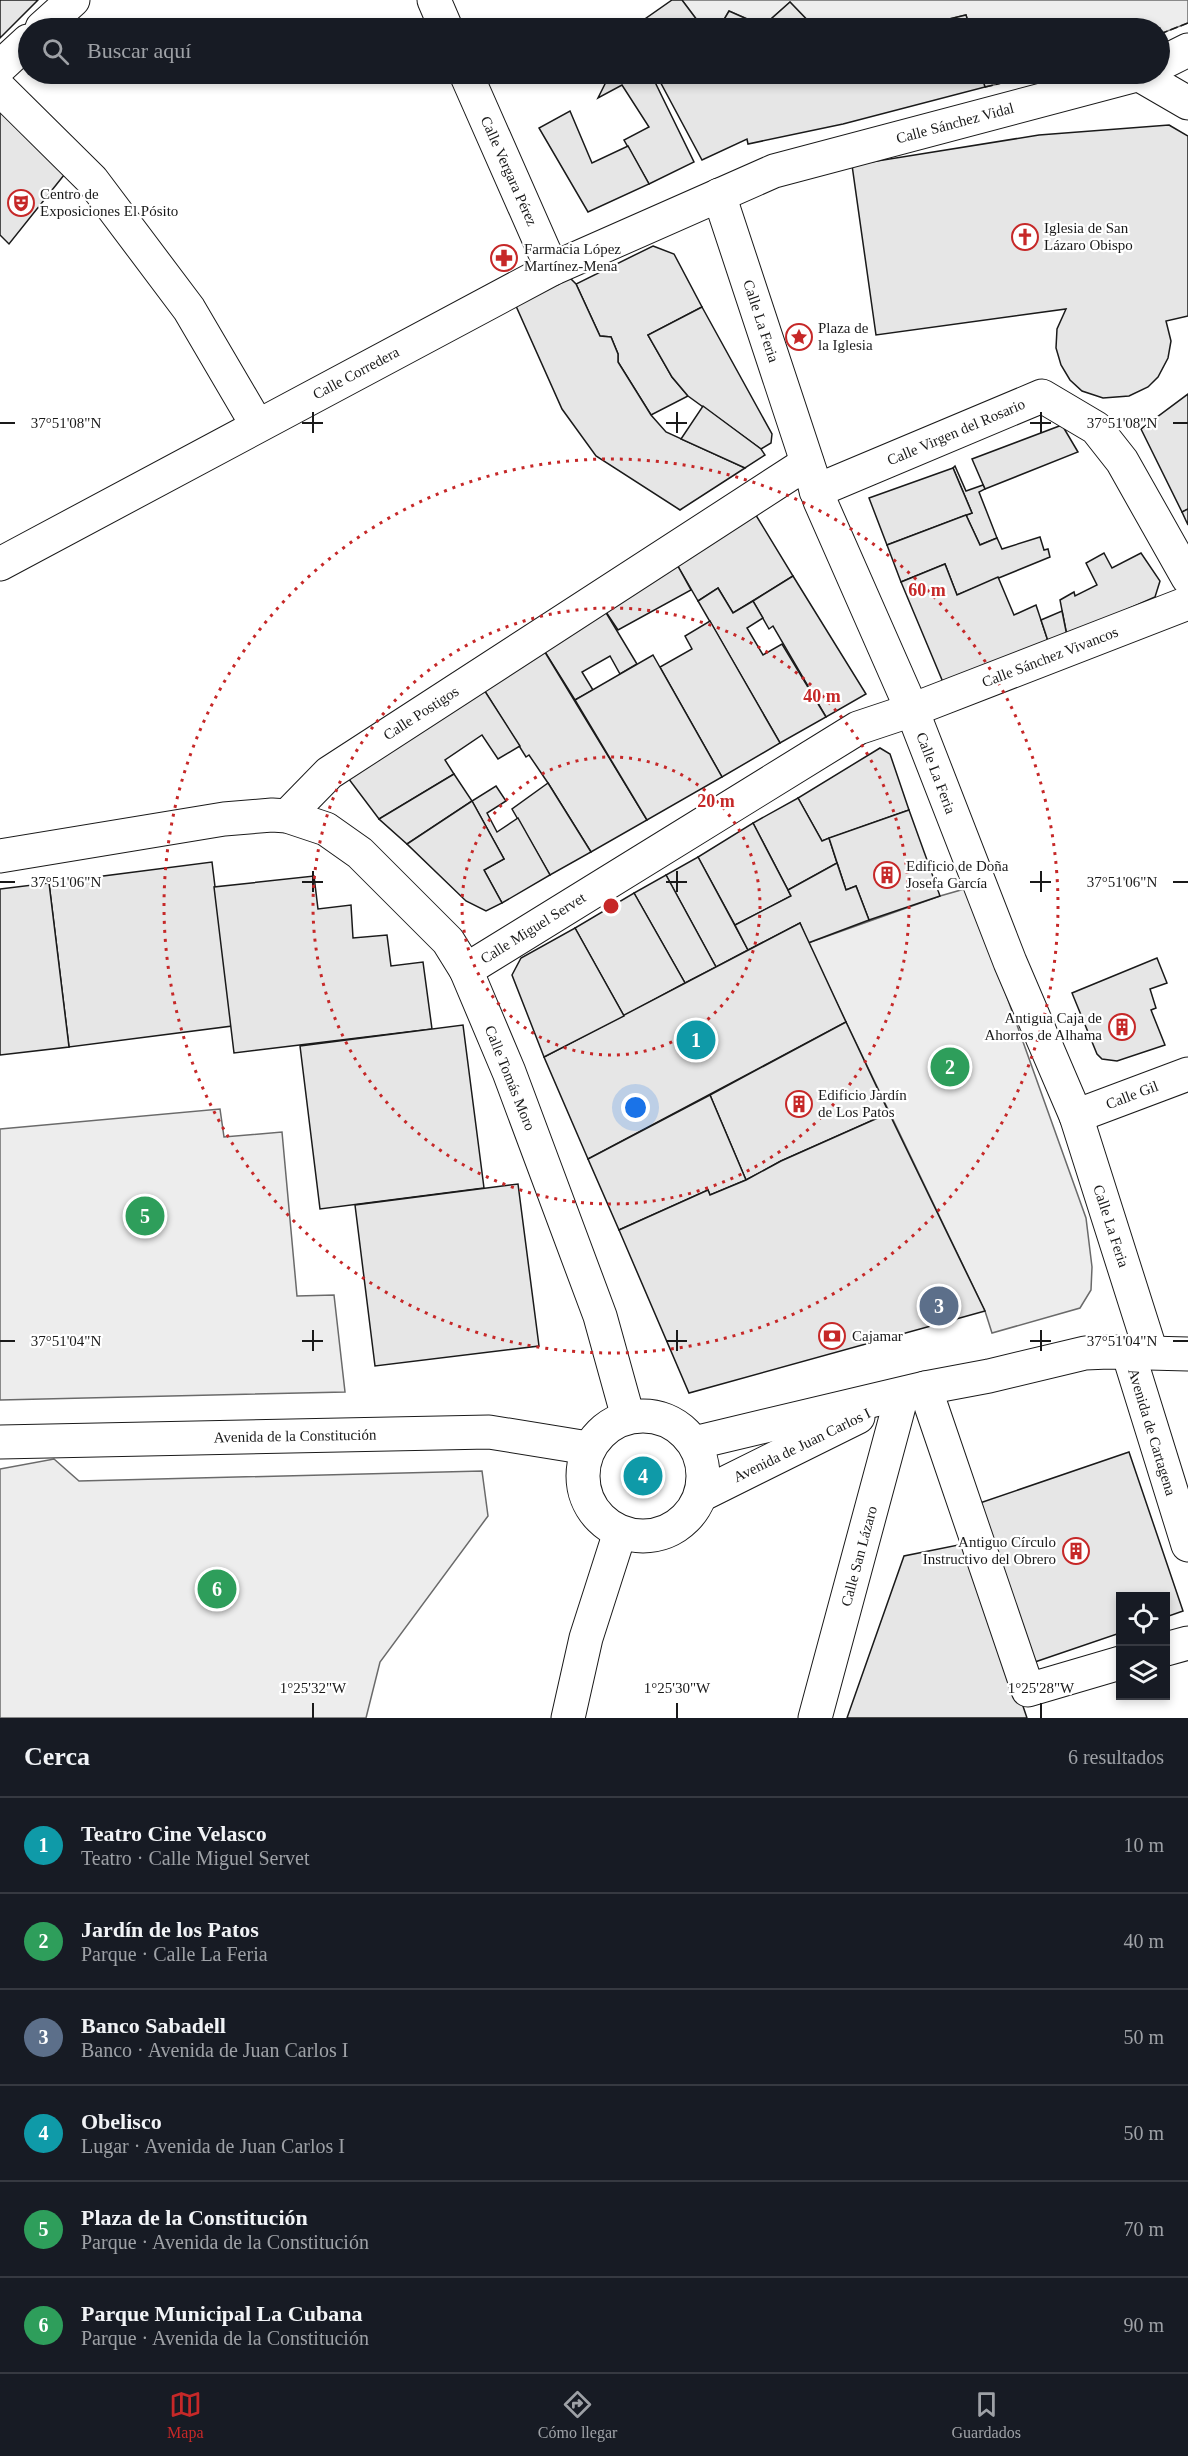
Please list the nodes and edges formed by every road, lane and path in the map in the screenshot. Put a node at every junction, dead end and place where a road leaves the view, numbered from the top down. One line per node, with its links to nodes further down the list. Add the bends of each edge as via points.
1 (73, 0): 3 (street)
2 (434, 0): 4 (street)
3 (53, 18)
4 (442, 18)
5 (18, 50): 8 (street)
6 (1188, 50): 7 (street)
7 (1170, 59)
8 (0, 67)
9 (470, 84): 15 (street, Calle Vergara Pérez)
10 (1101, 84): 14 (street, Calle Sánchez Vidal, via 774,171)
11 (1156, 84): 13 (street, Calle Sánchez Vidal)
12 (0, 88): 16 (street, via 92,180 189,309)
13 (1188, 103)
14 (719, 195): 15 (street, Calle Corredera); 17 (street, Calle La Feria)
15 (552, 269): 16 (street, Calle Corredera)
16 (257, 425): 18 (street, Calle Corredera)
17 (812, 477): 19 (street, Calle Virgen del Rosario, via 1042,396 1096,428 1122,461); 21 (street, Calle La Feria); 22 (street, Calle Postigos, via 329,773)
18 (0, 564)
19 (1188, 578)
20 (1188, 603): 21 (street, Calle Sánchez Vivancos)
21 (912, 710): 24 (street, Calle Miguel Servet, via 858,728); 26 (street, Calle La Feria, via 1010,962)
22 (287, 816): 23 (street, via 224,819); 24 (street, Calle Tomás Moro, via 326,829 360,853 448,941)
23 (0, 856)
24 (466, 970): 30 (street, Calle Tomás Moro, via 509,1071 600,1316)
25 (1188, 1074): 26 (street, Calle Gil)
26 (1076, 1116): 27 (street, Calle La Feria)
27 (1139, 1352): 28 (street, Avenida de Juan Carlos I); 29 (street, Avenida de Juan Carlos I, via 1085,1353); 36 (street, Avenida de Cartagena)
28 (1188, 1354)
29 (914, 1391): 32 (street, Avenida de Juan Carlos I); 34 (street, Avenida de Juan Carlos I); 39 (street, via 1028,1690); 41 (street, Calle San Lázaro)
30 (628, 1417): 32 (street, via 658,1417 672,1423); 33 (street, via 598,1434)
31 (0, 1442): 33 (street, Avenida de la Constitución, via 489,1432)
32 (694, 1443): 34 (street, via 702,1459)
33 (588, 1448): 35 (street, via 582,1467 583,1487 590,1506 603,1522)
34 (701, 1495): 35 (street, via 692,1512 677,1526 639,1537)
35 (620, 1532): 40 (street, via 586,1638)
36 (1188, 1545)
37 (1188, 1642): 38 (street)
38 (1170, 1648)
39 (1116, 1664)
40 (568, 1718)
41 (815, 1718)

